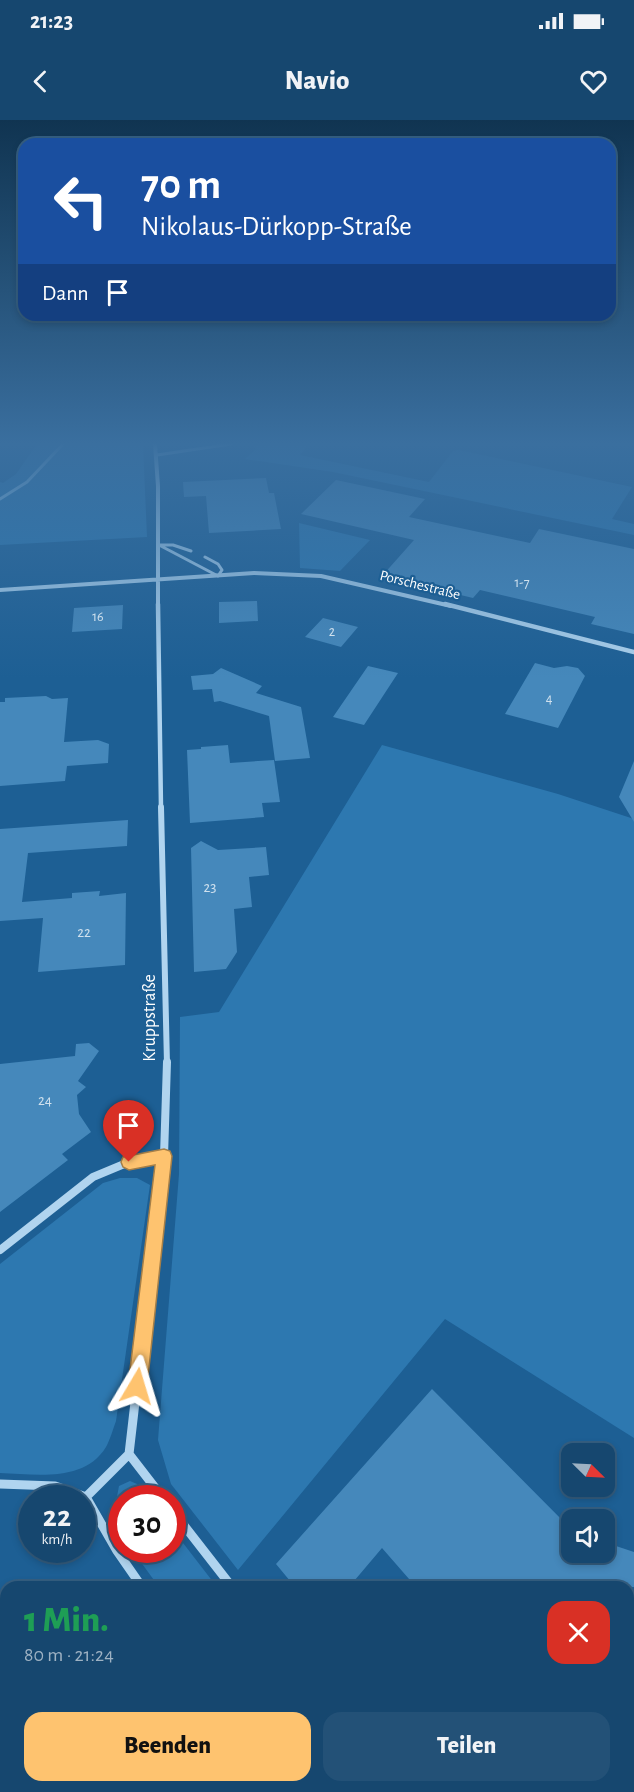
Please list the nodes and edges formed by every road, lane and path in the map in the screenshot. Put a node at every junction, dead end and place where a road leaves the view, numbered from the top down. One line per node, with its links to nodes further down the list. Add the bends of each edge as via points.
1 (158, 522): 2 (street, Kruppstraße)
2 (159, 545): 3 (lane); 5 (lane); 6 (street, Kruppstraße)
3 (191, 551)
4 (205, 558): 5 (lane, via 218,564 222,570)
5 (218, 576): 6 (street, Porschestraße); 8 (street, Porschestraße, via 284,573 355,582)
6 (159, 579): 7 (street); 9 (street, Kruppstraße, via 158,700 166,963)
7 (0, 590)
8 (634, 652)
9 (164, 1156): 10 (street, via 129,1162 93,1177); 11 (street, Kruppstraße)
10 (0, 1250)
11 (129, 1454): 14 (street); 15 (street)
12 (0, 1484): 13 (street)
13 (54, 1485)
14 (154, 1485)
15 (96, 1487)
16 (96, 1514): 18 (street)
17 (186, 1528): 19 (street)
18 (138, 1581)
19 (227, 1581)

